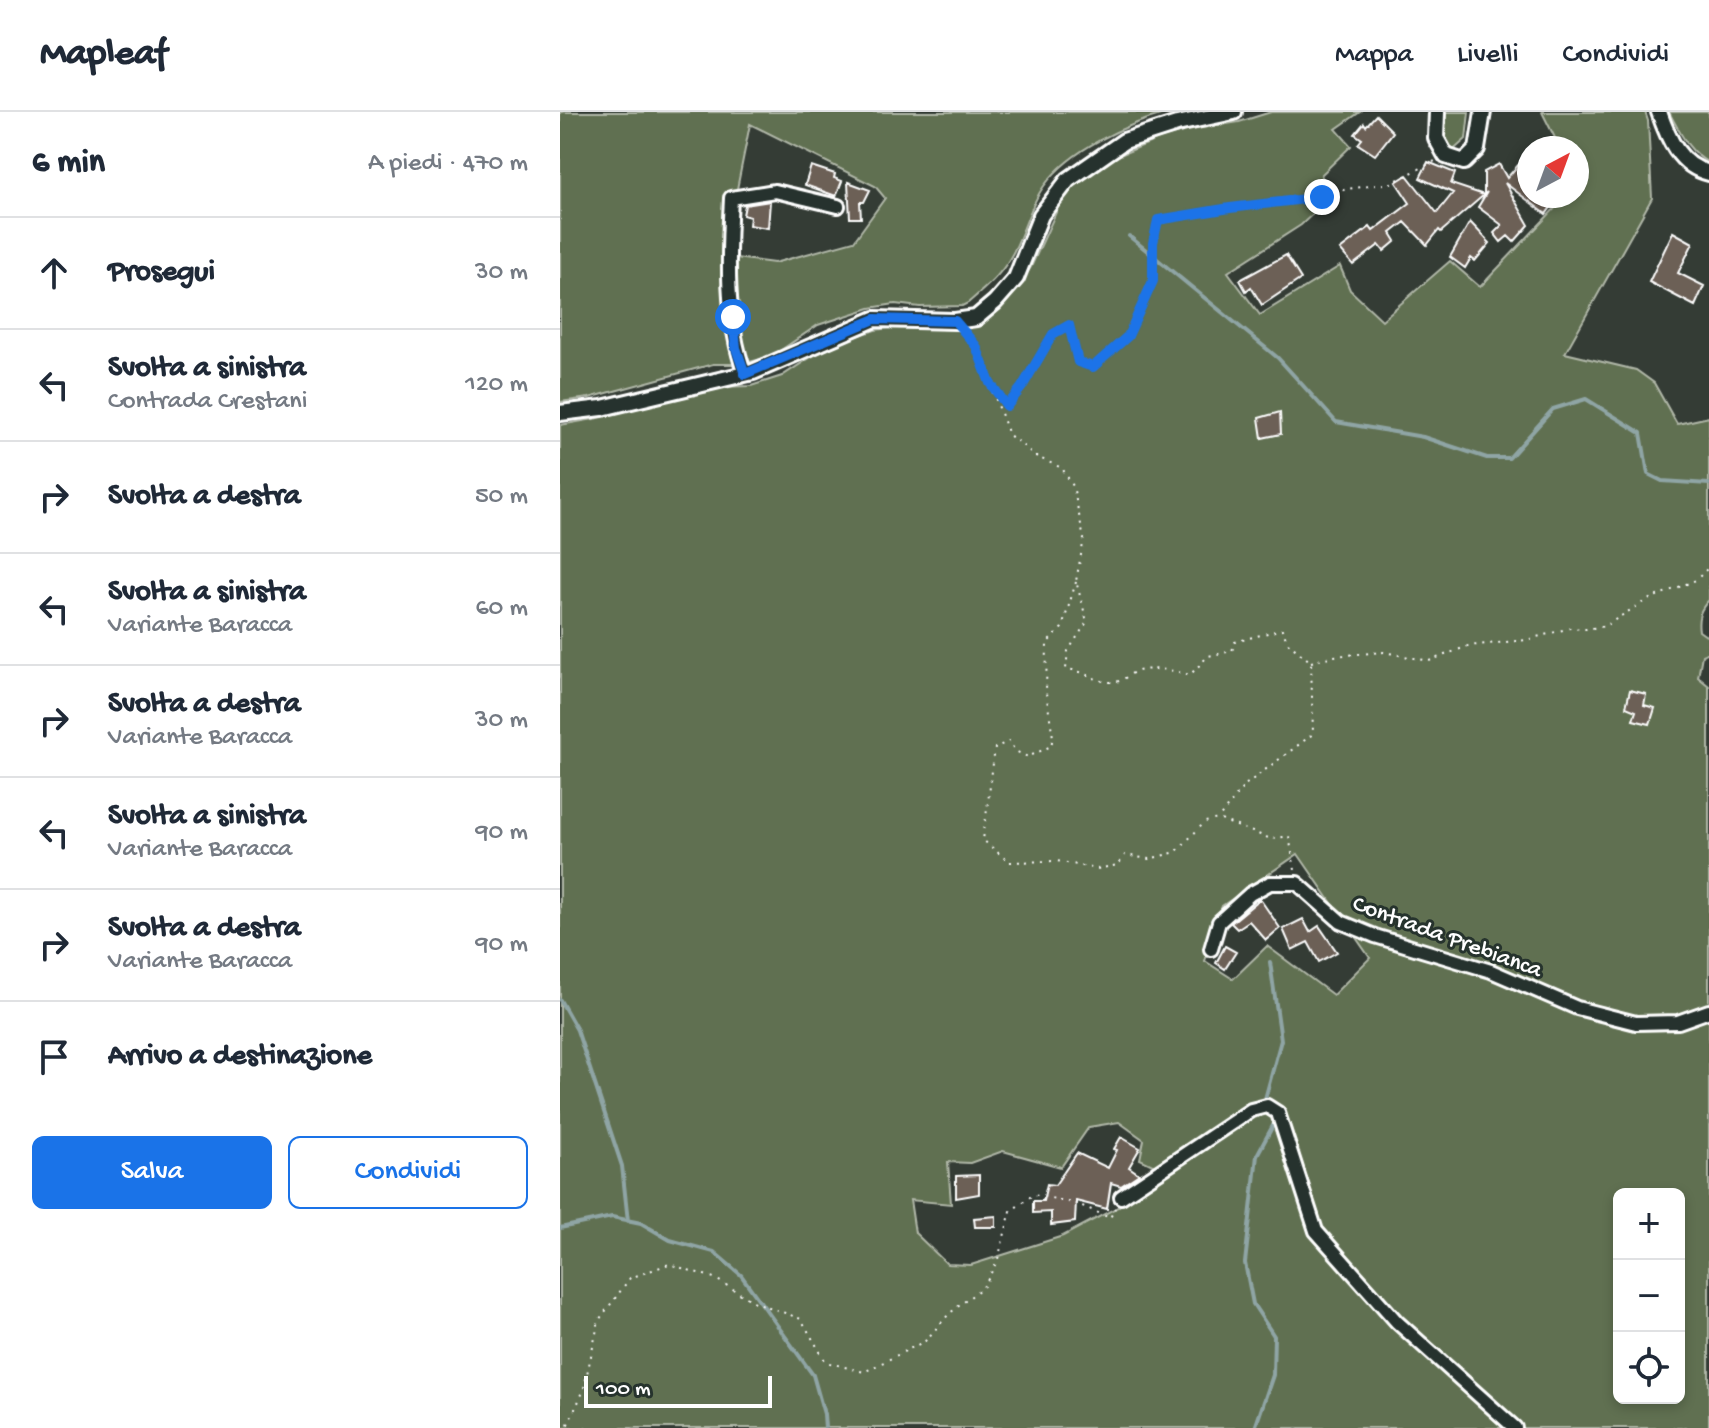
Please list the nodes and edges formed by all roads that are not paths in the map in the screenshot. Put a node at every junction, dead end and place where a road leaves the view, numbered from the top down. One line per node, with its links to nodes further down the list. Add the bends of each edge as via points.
1 (1234, 112): 7 (street, via 1124,141 1068,180 1041,215 1016,278 976,318 875,319)
2 (1437, 112): 3 (street, via 1436,138 1446,156 1464,162 1477,149)
3 (1483, 112)
4 (1659, 112): 5 (street, via 1677,152 1689,165)
5 (1709, 173)
6 (838, 206): 7 (street, via 775,191 731,198 733,317)
7 (745, 374): 8 (street)
8 (560, 413)
9 (1211, 949): 10 (street, Contrada Prebianca, via 1219,922 1250,894 1270,883 1297,883 1341,922 1491,971 1577,1008 1636,1023 1678,1022)
10 (1709, 1011)
11 (1121, 1197): 12 (street, via 1251,1110 1267,1106 1278,1113 1316,1231 1397,1322)
12 (1515, 1428)

